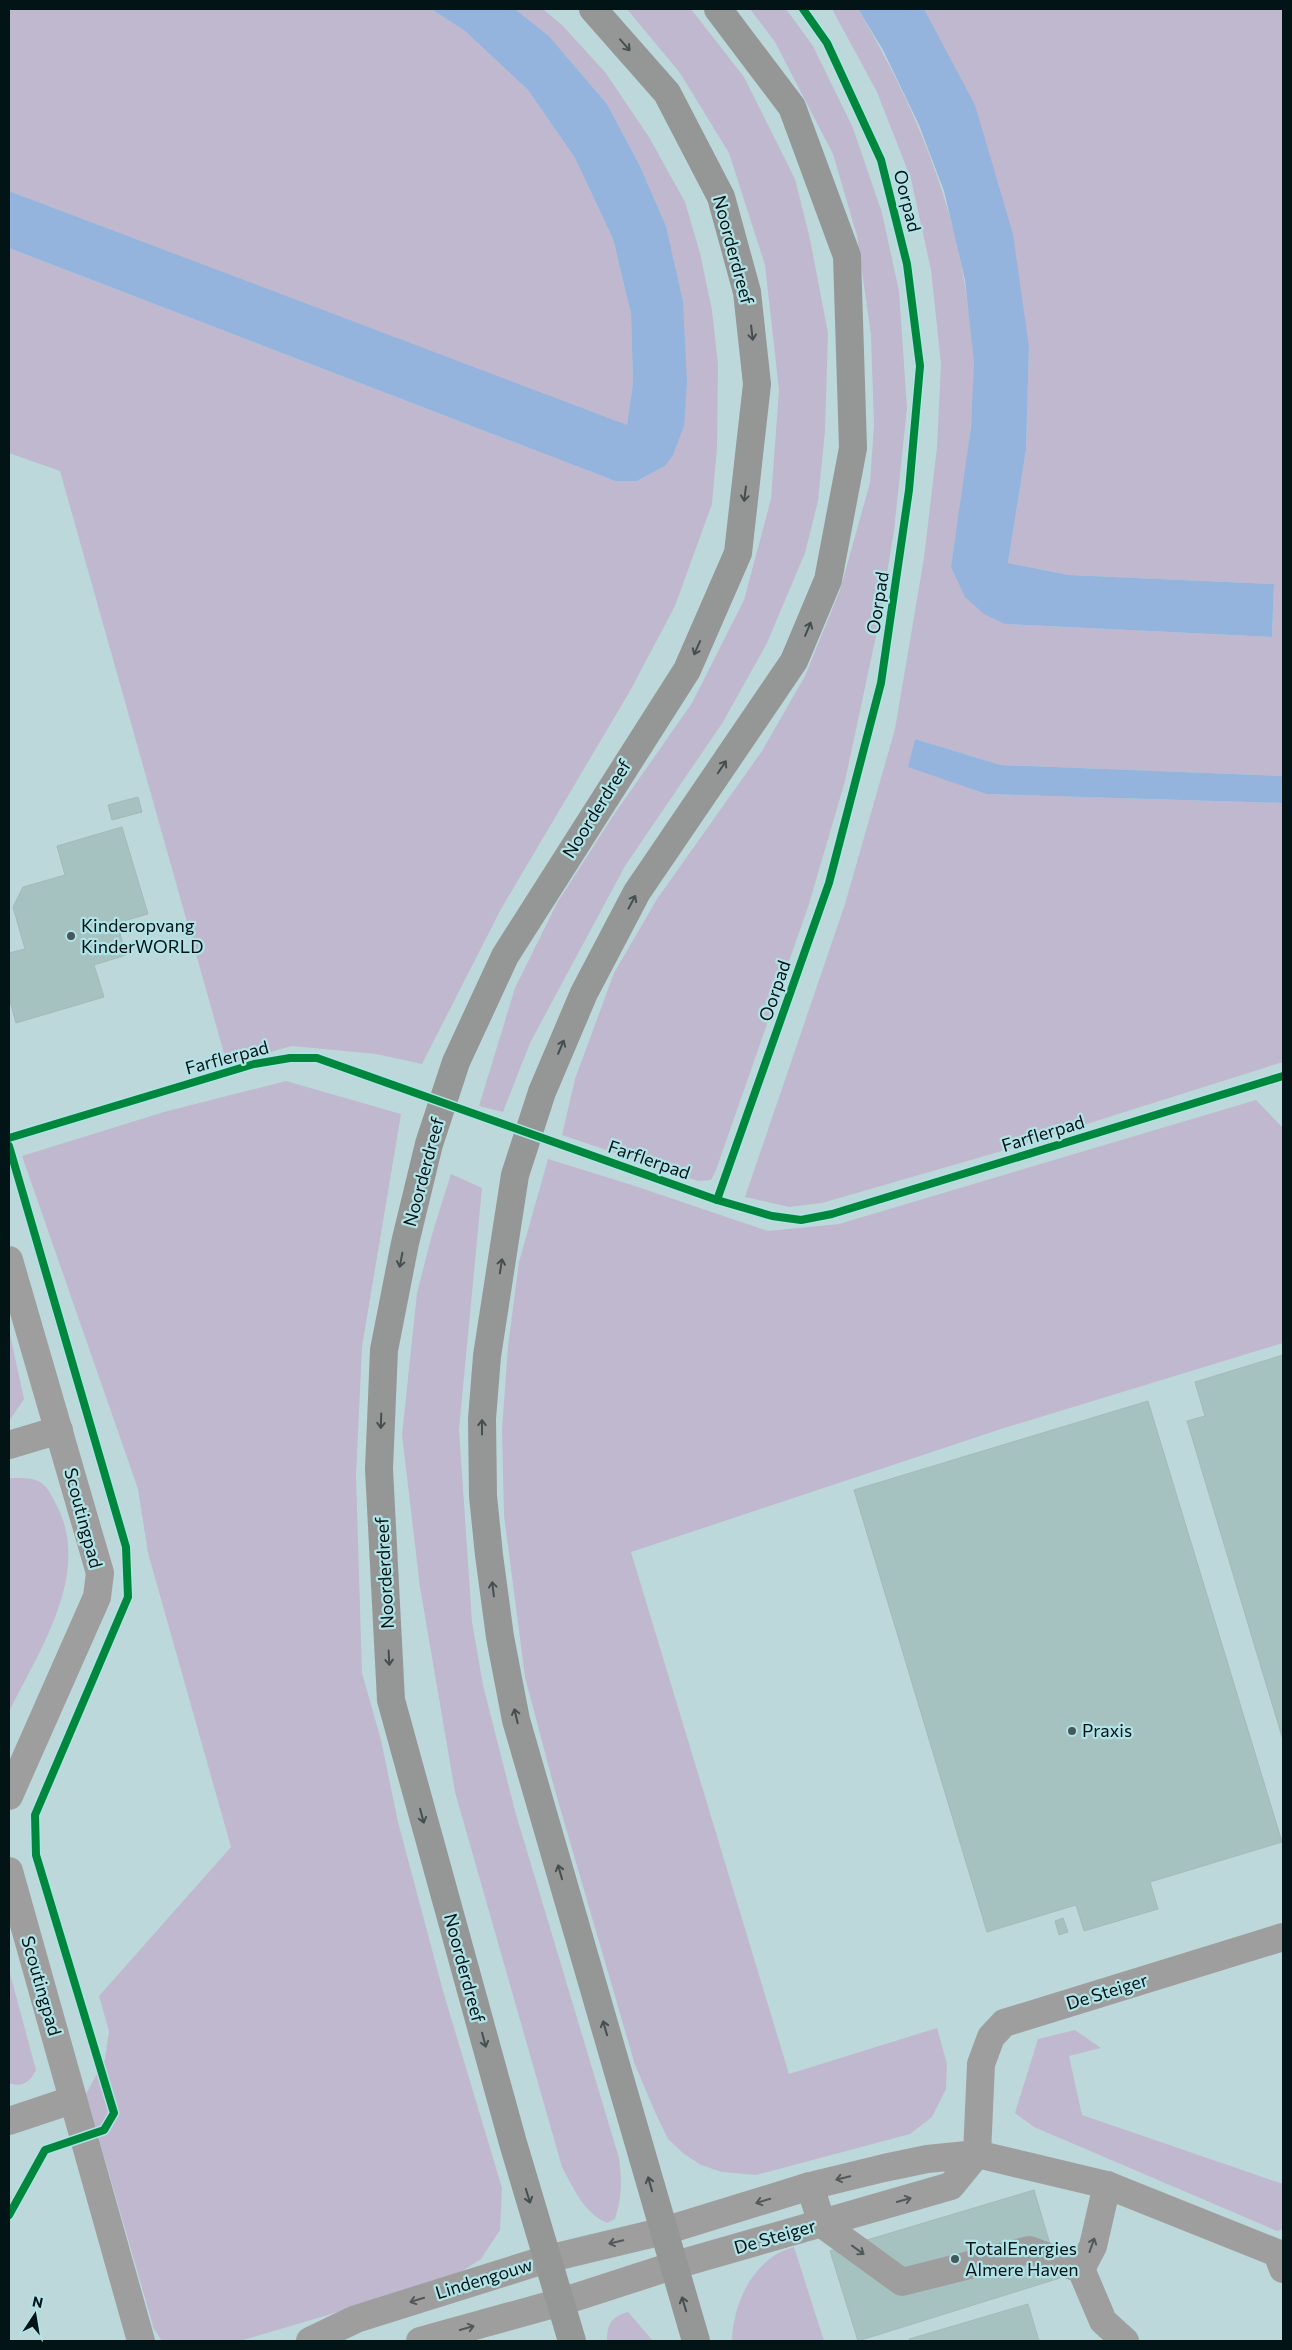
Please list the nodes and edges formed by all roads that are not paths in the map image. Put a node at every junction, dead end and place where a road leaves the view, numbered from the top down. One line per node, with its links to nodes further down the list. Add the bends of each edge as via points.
1 (593, 9): 17 (main road, Noorderdreef, one-way to 17, via 667,93 721,197 747,292 757,384 738,553 687,670 505,956 456,1062 429,1144 384,1350 380,1469 391,1700 512,2143)
2 (718, 9): 15 (main road, one-way to 2, via 516,1720 500,1637 483,1496 482,1419 487,1356 515,1174 542,1092 584,993 637,892 794,662 828,580 853,448 847,256 792,107)
3 (9, 1260): 4 (street, Scoutingpad)
4 (59, 1430): 5 (street); 6 (street, Scoutingpad, via 100,1573 98,1597)
5 (9, 1445)
6 (9, 1796)
7 (9, 1871): 9 (street, Scoutingpad)
8 (1283, 1937): 11 (street, De Steiger, via 1004,2023 991,2037 981,2064)
9 (72, 2100): 10 (street); 21 (street)
10 (9, 2121)
11 (977, 2154): 12 (street, one-way to 12, via 927,2159); 13 (street); 14 (street, De Steiger, one-way to 11, via 951,2186)
12 (810, 2186): 14 (street); 15 (street, one-way to 15)
13 (1107, 2186): 16 (street); 19 (street, one-way to 13, via 1093,2246)
14 (822, 2224): 18 (street, De Steiger); 19 (street, one-way to 19, via 902,2282 1029,2250)
15 (664, 2231): 17 (street, Lindengouw, one-way to 17); 18 (main road)
16 (1281, 2258)
17 (547, 2259): 20 (main road, Noorderdreef); 22 (street, Lindengouw, one-way to 22, via 356,2319)
18 (672, 2266): 20 (street, De Steiger); 25 (main road, one-way to 18)
19 (1081, 2269): 26 (street, via 1103,2321)
20 (561, 2302): 23 (street, one-way to 20); 24 (main road, Noorderdreef)
21 (142, 2341)
22 (310, 2341)
23 (420, 2341)
24 (572, 2341)
25 (696, 2341)
26 (1125, 2341)

